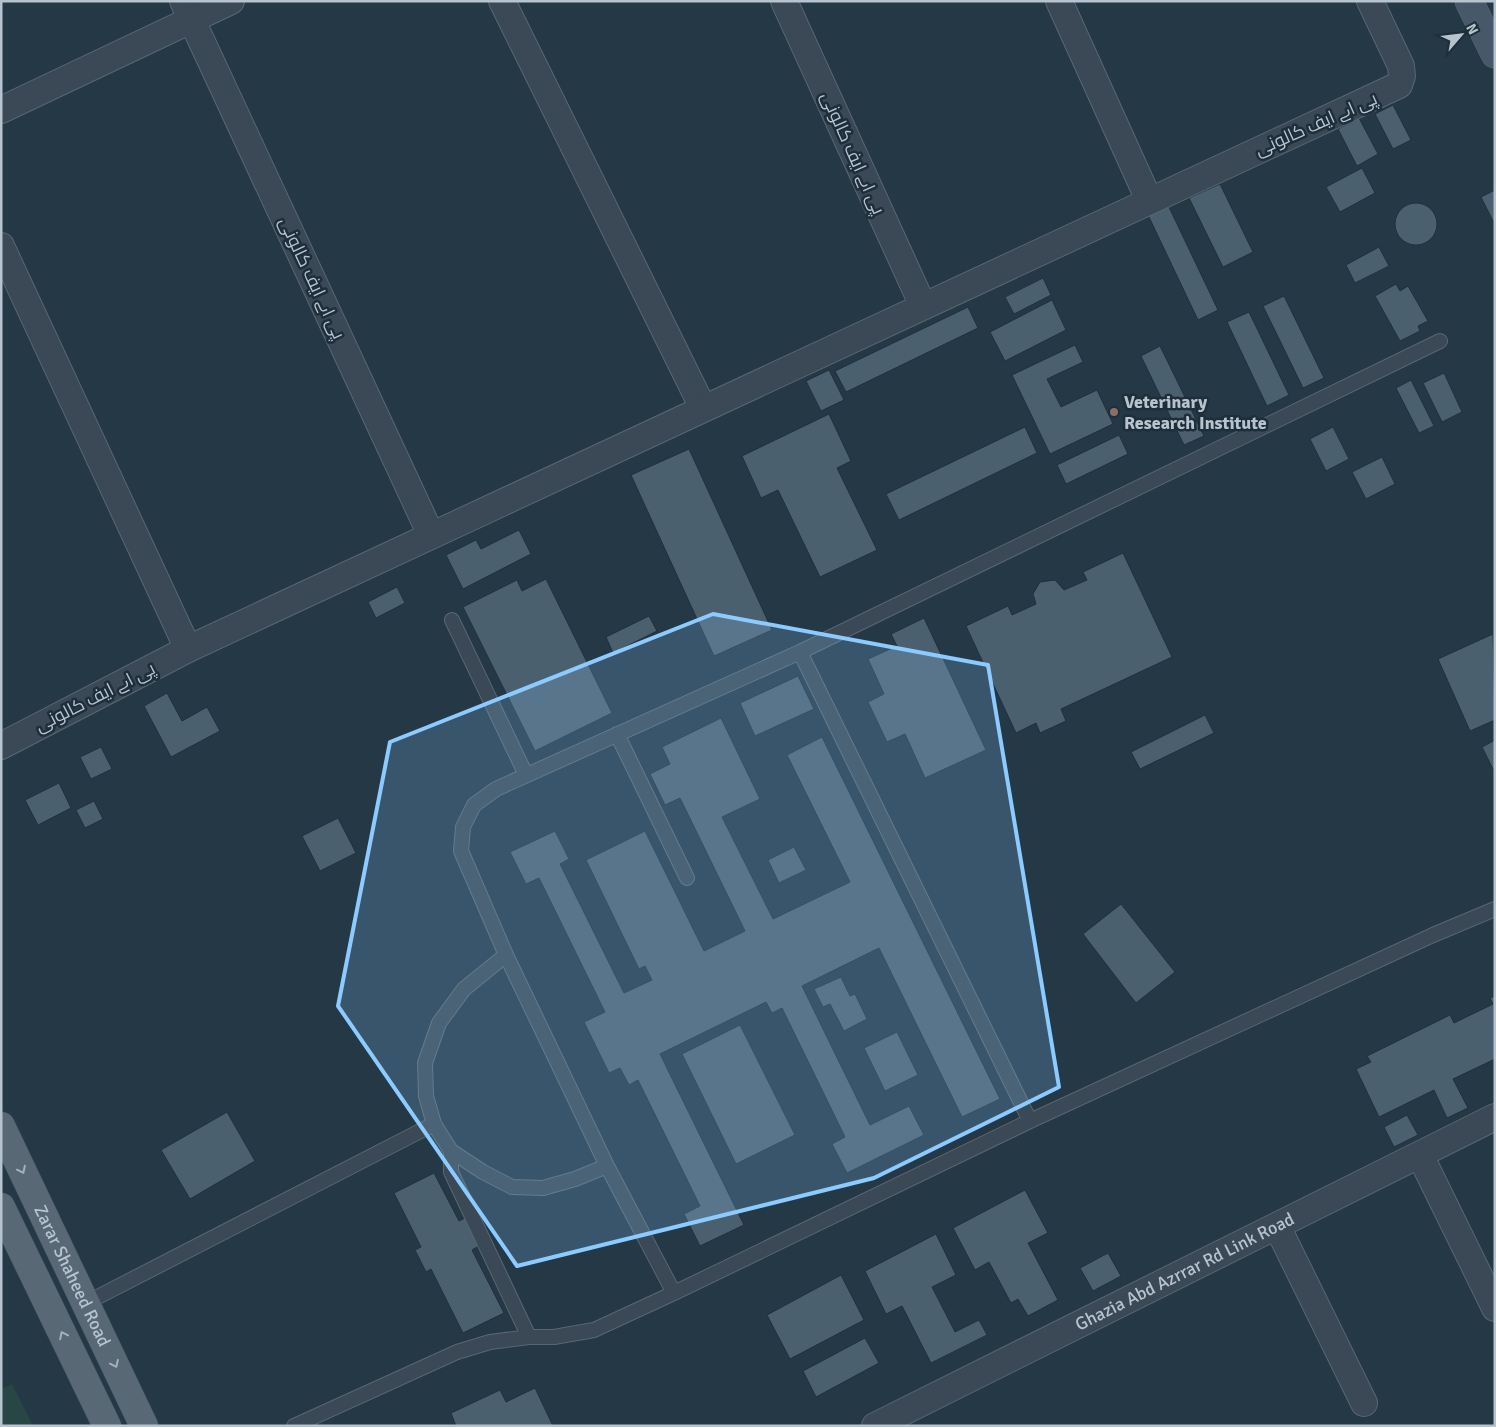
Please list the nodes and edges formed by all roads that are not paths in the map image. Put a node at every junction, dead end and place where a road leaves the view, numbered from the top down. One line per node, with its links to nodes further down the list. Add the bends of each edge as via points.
1 (232, 1): 7 (street)
2 (502, 1): 14 (street)
3 (784, 1): 12 (street, پی اے ایف کالونی)
4 (1059, 1): 10 (street)
5 (1370, 1): 10 (street, پی اے ایف کالونی, via 1400,66 1402,76 1399,85)
6 (1469, 1): 8 (street)
7 (187, 11): 9 (street); 15 (street, پی اے ایف کالونی)
8 (1495, 54)
9 (1, 110)
10 (1149, 200): 12 (street, پی اے ایف کالونی)
11 (1, 246): 17 (street)
12 (923, 306): 14 (street, پی اے ایف کالونی)
13 (1440, 341): 18 (lane)
14 (703, 408): 15 (street, پی اے ایف کالونی)
15 (432, 535): 17 (street, پی اے ایف کالونی)
16 (452, 620): 21 (lane)
17 (188, 649): 20 (street, پی اے ایف کالونی)
18 (800, 652): 19 (lane); 26 (lane)
19 (617, 734): 21 (lane); 22 (lane)
20 (1, 746)
21 (526, 775): 24 (lane, via 496,789 474,806 462,827 461,851)
22 (687, 878)
23 (1495, 909): 26 (lane, via 1433,934)
24 (506, 955): 27 (lane, via 464,989 439,1023 426,1063 426,1096); 31 (lane)
25 (1495, 1117): 30 (street, Ghazia Abd Azrrar Rd Link Road)
26 (1030, 1121): 34 (lane)
27 (434, 1124): 29 (lane); 35 (lane)
28 (1, 1126): 35 (main road, Zarar Shaheed Road, one-way to 35)
29 (451, 1151): 31 (lane, via 512,1187 543,1188); 37 (lane, via 451,1172)
30 (1420, 1155): 33 (street, Ghazia Abd Azrrar Rd Link Road); 36 (street)
31 (606, 1166): 34 (lane)
32 (1, 1207): 39 (main road, Zarar Shaheed Road, one-way to 32)
33 (1277, 1226): 38 (street); 42 (street, Ghazia Abd Azrrar Rd Link Road)
34 (674, 1293): 37 (lane, via 594,1330 554,1337)
35 (86, 1303): 40 (main road, Zarar Shaheed Road, one-way to 40)
36 (1495, 1308)
37 (529, 1337): 41 (lane, via 490,1342 457,1352)
38 (1364, 1403)
39 (107, 1426)
40 (144, 1426)
41 (294, 1426)
42 (875, 1426)

